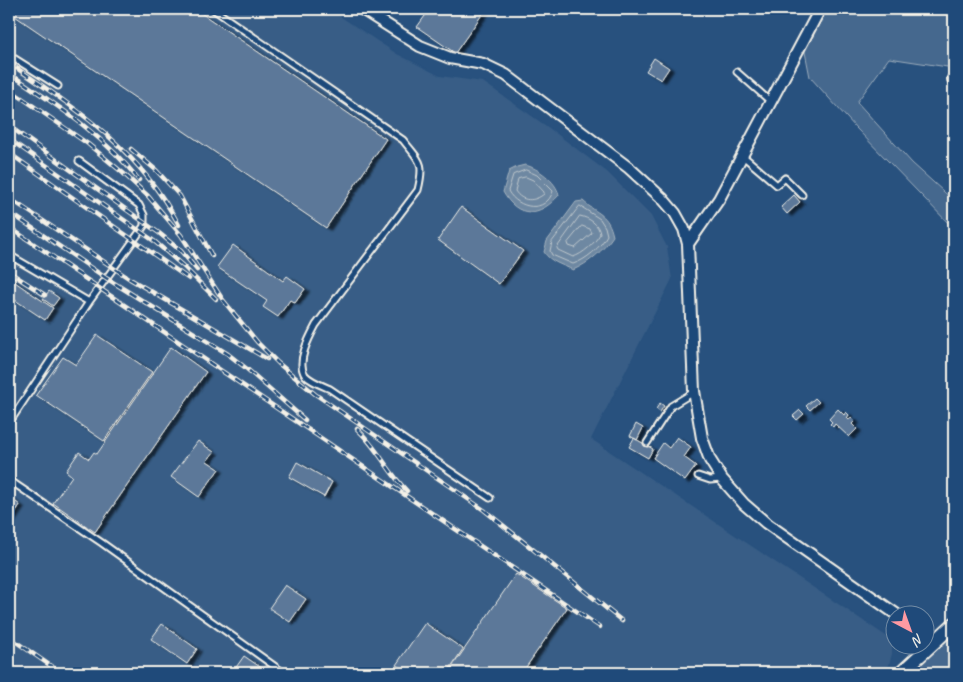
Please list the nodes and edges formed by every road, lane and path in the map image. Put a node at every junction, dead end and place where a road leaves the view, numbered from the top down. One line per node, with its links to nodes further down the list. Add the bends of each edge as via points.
1 (213, 9): 20 (lane, via 403,140 420,161 422,173 418,190 316,325 302,366 306,377 330,389)
2 (362, 9): 11 (street, via 420,46 450,58 483,64 506,76 629,168 662,198 675,213)
3 (816, 10): 7 (street)
4 (9, 55): 6 (lane)
5 (737, 72): 7 (lane)
6 (58, 86)
7 (771, 102): 8 (street)
8 (743, 156): 10 (lane, via 777,185 784,178); 11 (street)
9 (79, 161): 13 (lane, via 139,204 144,216 144,226)
10 (802, 195)
11 (688, 244): 14 (street)
12 (9, 255): 13 (lane)
13 (89, 302): 15 (lane)
14 (694, 391): 16 (lane, via 671,406); 18 (street, via 702,438)
15 (9, 421)
16 (647, 443)
17 (698, 476): 18 (lane)
18 (722, 479): 21 (street, via 766,523)
19 (9, 480): 25 (lane)
20 (490, 498)
21 (886, 607)
22 (954, 624): 23 (street)
23 (936, 638)
24 (917, 654): 26 (street)
25 (284, 673)
26 (901, 673)

